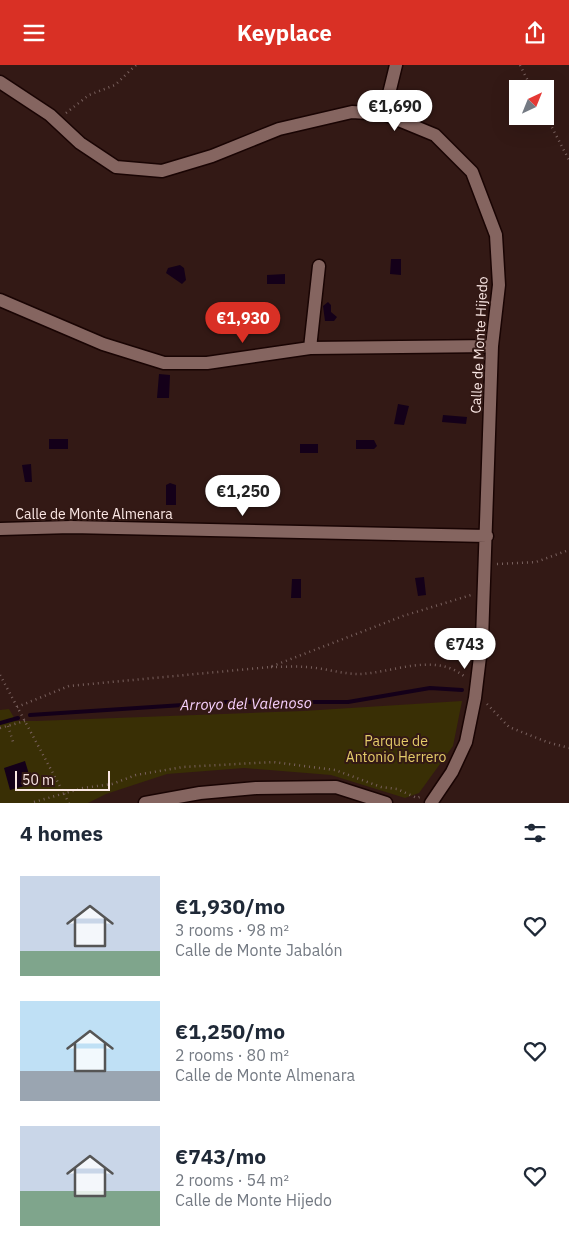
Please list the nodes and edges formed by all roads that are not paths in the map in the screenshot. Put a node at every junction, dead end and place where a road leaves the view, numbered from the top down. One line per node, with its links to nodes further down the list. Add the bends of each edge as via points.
1 (396, 65): 3 (street)
2 (0, 82): 3 (street, Calle de Monte Hijedo, via 116,167 162,171 212,157 279,129 352,112)
3 (384, 114): 6 (street, Calle de Monte Hijedo, via 435,135 472,173 496,235 499,285)
4 (319, 267): 7 (street)
5 (0, 300): 7 (street, via 103,344 164,363 207,363)
6 (492, 346): 7 (street); 9 (street, Calle de Monte Hijedo)
7 (310, 348)
8 (0, 529): 9 (street, Calle de Monte Almenara, via 71,527)
9 (487, 536): 12 (street, Calle de Monte Hijedo, via 482,640 466,742 452,772)
10 (144, 803): 11 (street, via 256,788 336,787)
11 (386, 803)
12 (431, 803)

